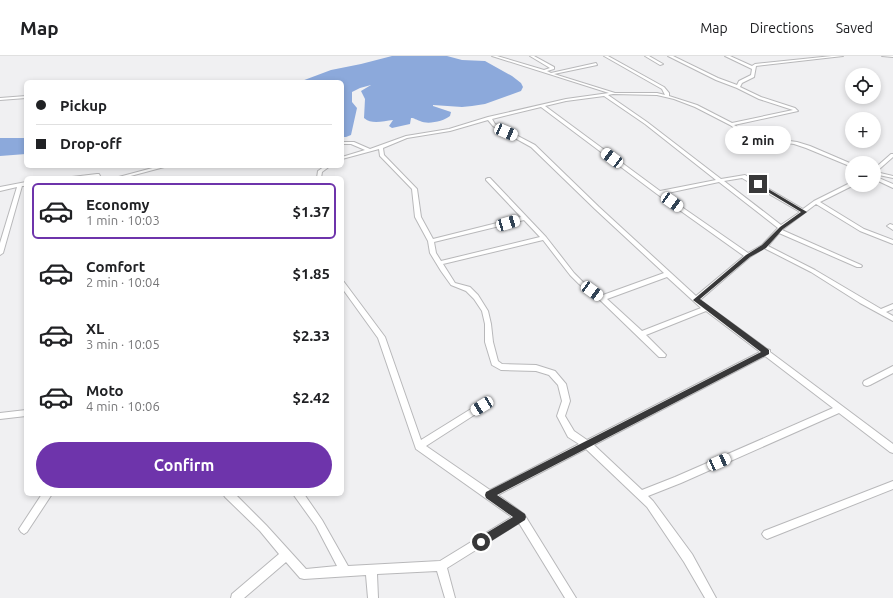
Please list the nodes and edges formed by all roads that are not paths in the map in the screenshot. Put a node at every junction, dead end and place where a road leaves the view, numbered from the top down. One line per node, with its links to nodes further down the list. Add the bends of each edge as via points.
1 (494, 56): 16 (street)
2 (532, 56): 16 (street, via 553,68)
3 (606, 56): 21 (street, via 664,88)
4 (646, 56): 14 (street)
5 (670, 56): 18 (street)
6 (727, 56): 15 (street)
7 (830, 56): 8 (street); 12 (street)
8 (842, 56)
9 (884, 56): 10 (street)
10 (893, 56)
11 (780, 57): 12 (street)
12 (788, 60): 15 (street, via 756,65)
13 (596, 64): 17 (street)
14 (661, 64)
15 (753, 68): 18 (street, via 753,76 740,82)
16 (544, 72): 17 (street)
17 (550, 73): 19 (street)
18 (738, 87): 26 (street, via 796,111)
19 (616, 94): 20 (street); 21 (street)
20 (605, 95): 24 (street); 42 (street, via 646,123)
21 (667, 96): 26 (street, via 696,106)
22 (24, 97): 23 (street)
23 (0, 99)
24 (542, 106): 25 (street); 47 (street)
25 (489, 118): 28 (street, via 450,130 406,137); 60 (street, via 494,125 533,146)
26 (731, 124): 32 (street, via 751,137 795,143)
27 (344, 143): 29 (street, via 352,143)
28 (381, 147): 29 (street); 53 (street, via 382,155 414,190 418,217)
29 (369, 150): 31 (street)
30 (893, 155): 33 (street)
31 (344, 157)
32 (845, 163)
33 (881, 167)
34 (158, 168): 37 (street)
35 (325, 168): 38 (street, via 320,171)
36 (881, 175): 39 (street)
37 (125, 176)
38 (319, 176)
39 (893, 177)
40 (881, 178): 44 (street)
41 (488, 179): 50 (street)
42 (719, 180): 47 (street); 49 (street, via 745,177); 51 (street)
43 (23, 185): 46 (street); 56 (street)
44 (893, 186)
45 (845, 188): 48 (street)
46 (0, 189)
47 (659, 193): 57 (street)
48 (816, 202): 49 (street); 54 (street, via 862,230)
49 (804, 212): 51 (street)
50 (526, 218): 52 (street); 53 (street)
51 (780, 230): 55 (street); 59 (street)
52 (544, 238): 58 (street); 62 (street, via 572,274)
53 (431, 241): 58 (street, via 433,253)
54 (893, 242)
55 (764, 246): 57 (street); 66 (street, via 813,271)
56 (1, 250)
57 (748, 256): 63 (street)
58 (439, 263): 77 (street, via 453,284 468,289 485,311 495,363 500,367 536,368 552,373 562,384 566,401 561,416 571,434)
59 (859, 266)
60 (668, 274): 62 (street); 63 (street)
61 (344, 286): 78 (street, via 381,337)
62 (602, 298): 68 (street)
63 (696, 300): 65 (street)
64 (893, 306): 66 (street)
65 (707, 308): 68 (street); 69 (street)
66 (881, 312): 67 (street)
67 (893, 319)
68 (642, 334): 70 (street)
69 (767, 352): 74 (street); 77 (street)
70 (662, 355)
71 (893, 369): 72 (street)
72 (867, 382)
73 (482, 406): 78 (street)
74 (840, 409): 79 (street); 82 (street)
75 (24, 413): 76 (street)
76 (0, 416)
77 (586, 444): 81 (street); 82 (street)
78 (419, 446): 81 (street)
79 (893, 449)
80 (893, 484): 88 (street)
81 (489, 495): 86 (street)
82 (640, 495): 97 (street, via 650,504 688,558)
83 (46, 496): 87 (street)
84 (230, 496): 89 (street)
85 (299, 496): 92 (street, via 319,523)
86 (521, 517): 90 (street); 96 (street)
87 (24, 529)
88 (768, 534)
89 (286, 555): 92 (street, via 304,574); 93 (street)
90 (441, 566): 91 (street); 95 (street)
91 (371, 569): 92 (street); 94 (street)
92 (345, 571)
93 (241, 597)
94 (373, 598)
95 (450, 598)
96 (571, 598)
97 (710, 598)

